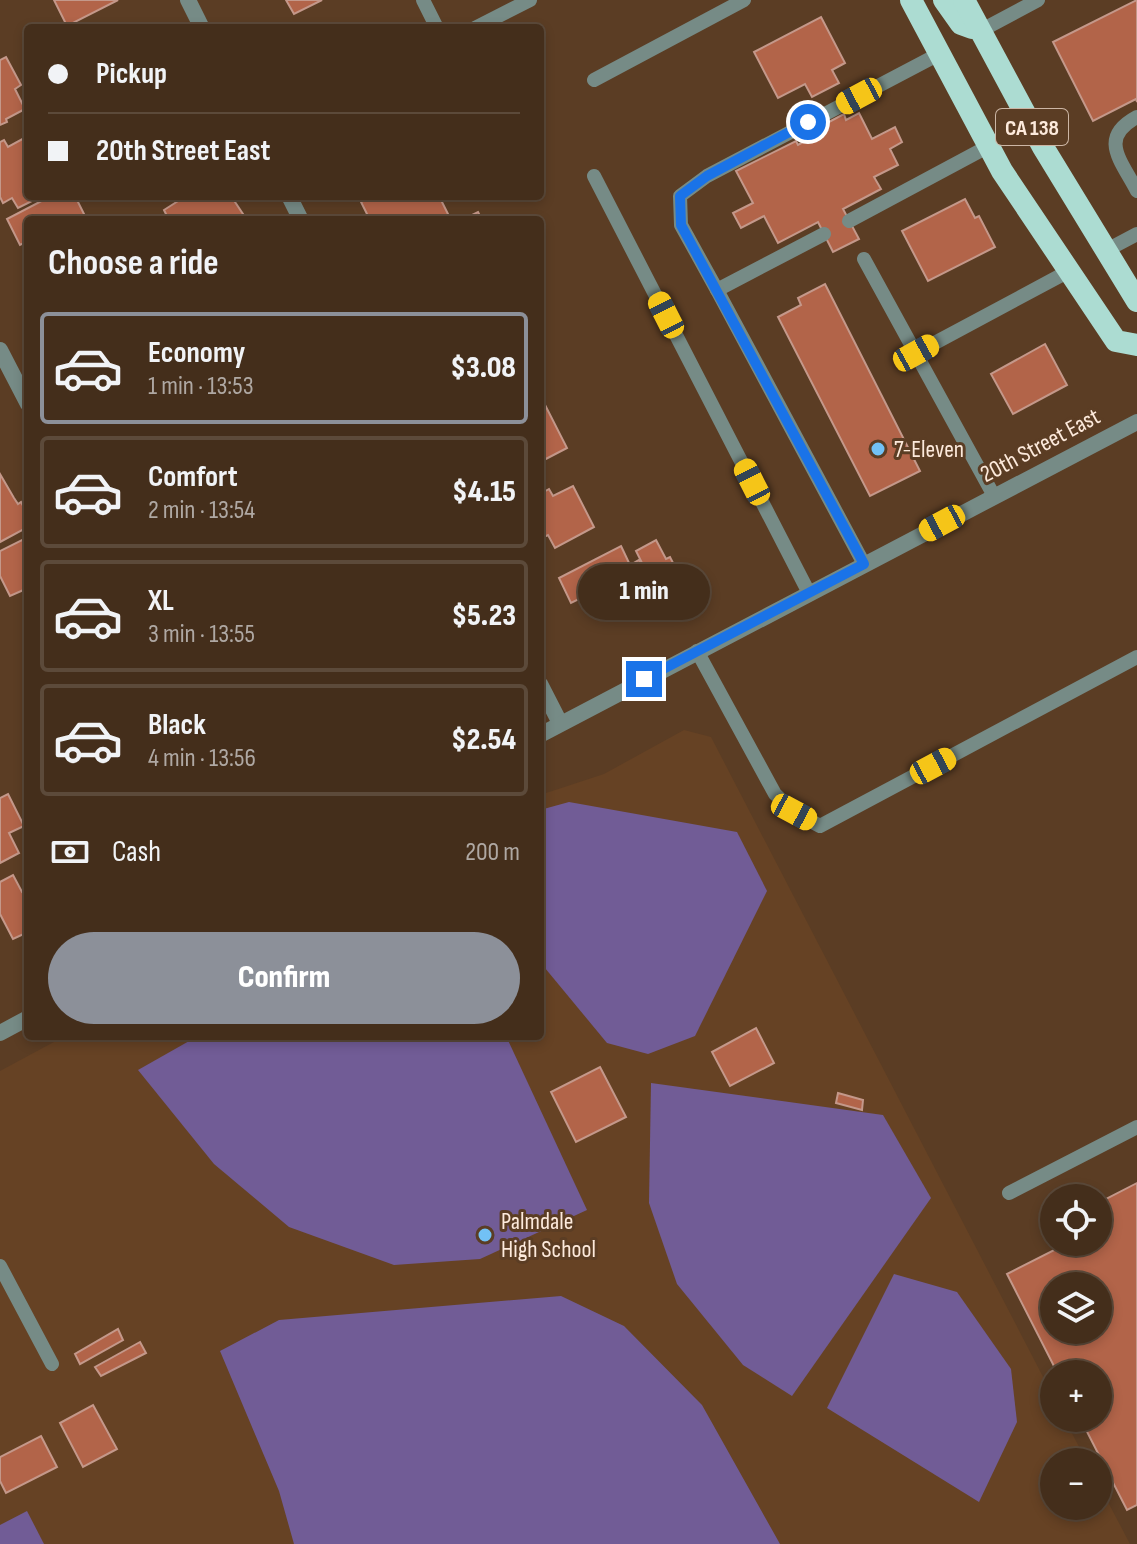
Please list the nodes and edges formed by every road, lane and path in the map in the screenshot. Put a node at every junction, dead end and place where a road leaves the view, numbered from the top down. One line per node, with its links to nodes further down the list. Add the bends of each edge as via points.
1 (188, 0): 9 (street)
2 (423, 0): 10 (lane)
3 (530, 0): 11 (lane)
4 (744, 0): 14 (lane)
5 (911, 0): 13 (highway, CA 138)
6 (944, 0): 12 (highway, via 961,24)
7 (964, 0): 12 (highway, CA 138)
8 (1038, 0): 12 (lane)
9 (200, 24)
10 (435, 24)
11 (483, 24)
12 (980, 31): 22 (highway, CA 138)
13 (939, 54): 16 (highway, CA 138); 25 (lane, via 707,176 680,196 681,225)
14 (594, 80)
15 (1137, 117): 18 (lane, via 1121,126 1115,137)
16 (989, 146): 19 (lane); 24 (highway, CA 138)
17 (594, 176): 34 (lane)
18 (1137, 191)
19 (849, 221)
20 (824, 234): 25 (lane)
21 (1137, 234): 22 (lane)
22 (1105, 251): 26 (highway, CA 138)
23 (864, 259): 29 (lane)
24 (1069, 271): 27 (highway, CA 138, via 1116,341); 29 (lane)
25 (717, 290): 33 (lane)
26 (1137, 301)
27 (1137, 345)
28 (0, 350): 30 (street)
29 (916, 353): 32 (lane)
30 (24, 396)
31 (1137, 422): 32 (street, 20th Street East)
32 (994, 496): 33 (street, 20th Street East)
33 (864, 564): 34 (street, 20th Street East)
34 (809, 593): 35 (street, 20th Street East)
35 (697, 651): 36 (lane, via 775,794 820,826); 38 (street, 20th Street East)
36 (1137, 657)
37 (544, 692): 38 (street)
38 (560, 723): 39 (street, 20th Street East)
39 (544, 733)
40 (24, 1020): 41 (street)
41 (0, 1033)
42 (1137, 1127): 43 (lane)
43 (1009, 1193)
44 (0, 1266): 45 (lane)
45 (52, 1364)

